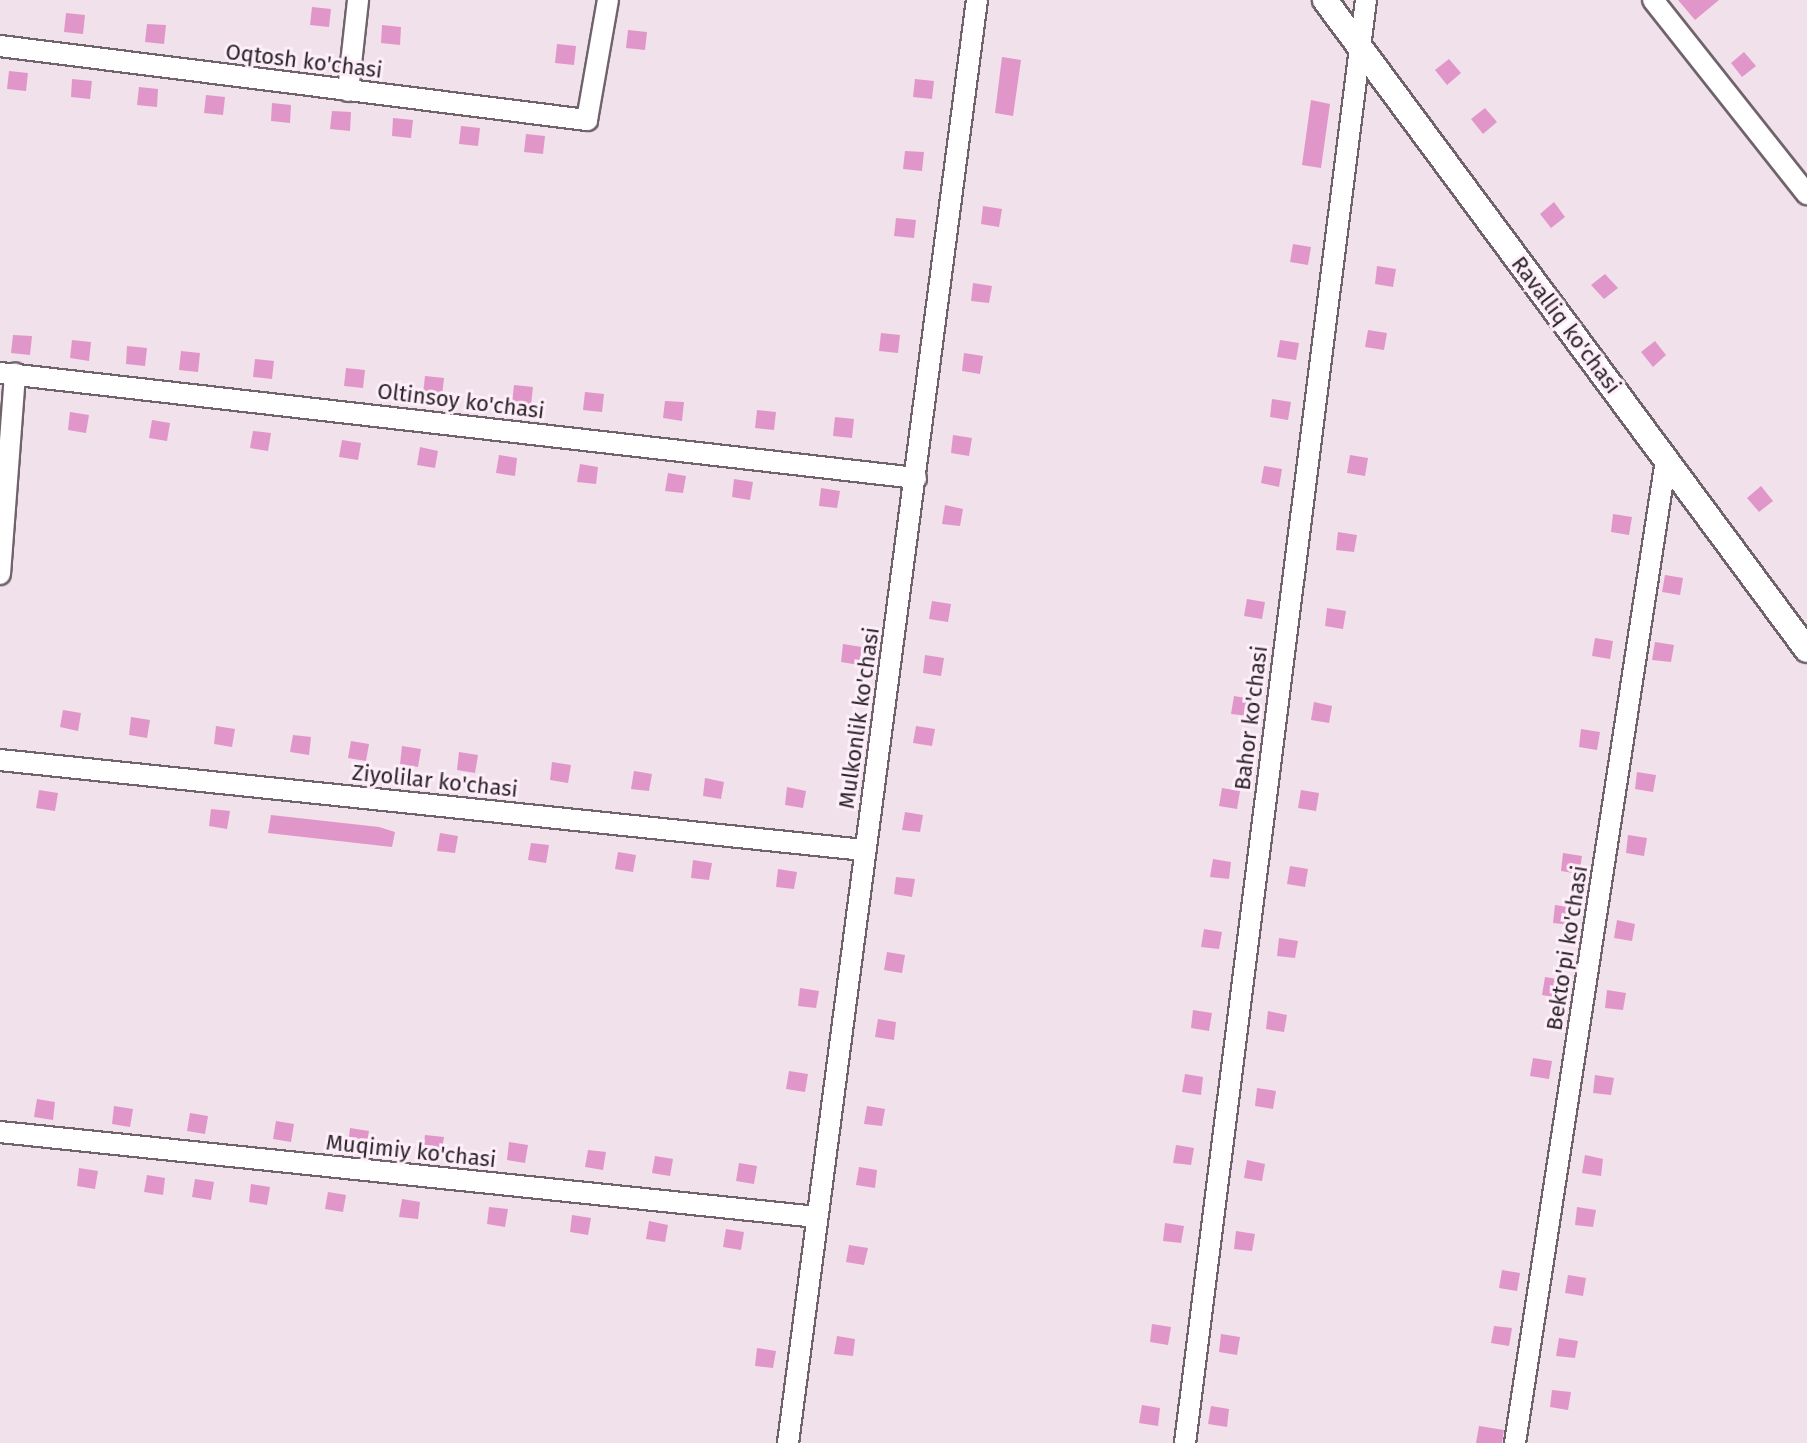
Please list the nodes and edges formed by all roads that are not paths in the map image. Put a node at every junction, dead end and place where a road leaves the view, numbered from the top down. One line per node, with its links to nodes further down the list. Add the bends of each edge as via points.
1 (358, 0): 9 (street)
2 (608, 0): 9 (street, Oqtosh ko'chasi, via 594,108 578,121)
3 (977, 0): 13 (street, Mulkonlik ko'chasi)
4 (1325, 0): 8 (street, Ravalliq ko'chasi)
5 (1366, 0): 8 (street, Bahor ko'chasi)
6 (1653, 0): 10 (street)
7 (0, 46): 9 (street, Oqtosh ko'chasi)
8 (1360, 47): 12 (street, Ravalliq ko'chasi); 21 (street, Bahor ko'chasi)
9 (348, 91)
10 (1807, 194)
11 (7, 374): 13 (street, Oltinsoy ko'chasi); 14 (street)
12 (1666, 460): 15 (street, Ravalliq ko'chasi); 22 (street, Bekto'pi ko'chasi)
13 (916, 478): 17 (street, Mulkonlik ko'chasi)
14 (0, 574)
15 (1807, 650)
16 (0, 760): 17 (street, Ziyolilar ko'chasi)
17 (864, 850): 19 (street, Mulkonlik ko'chasi)
18 (0, 1132): 19 (street, Muqimiy ko'chasi)
19 (817, 1217): 20 (street, Mulkonlik ko'chasi)
20 (788, 1443)
21 (1185, 1443)
22 (1515, 1443)

